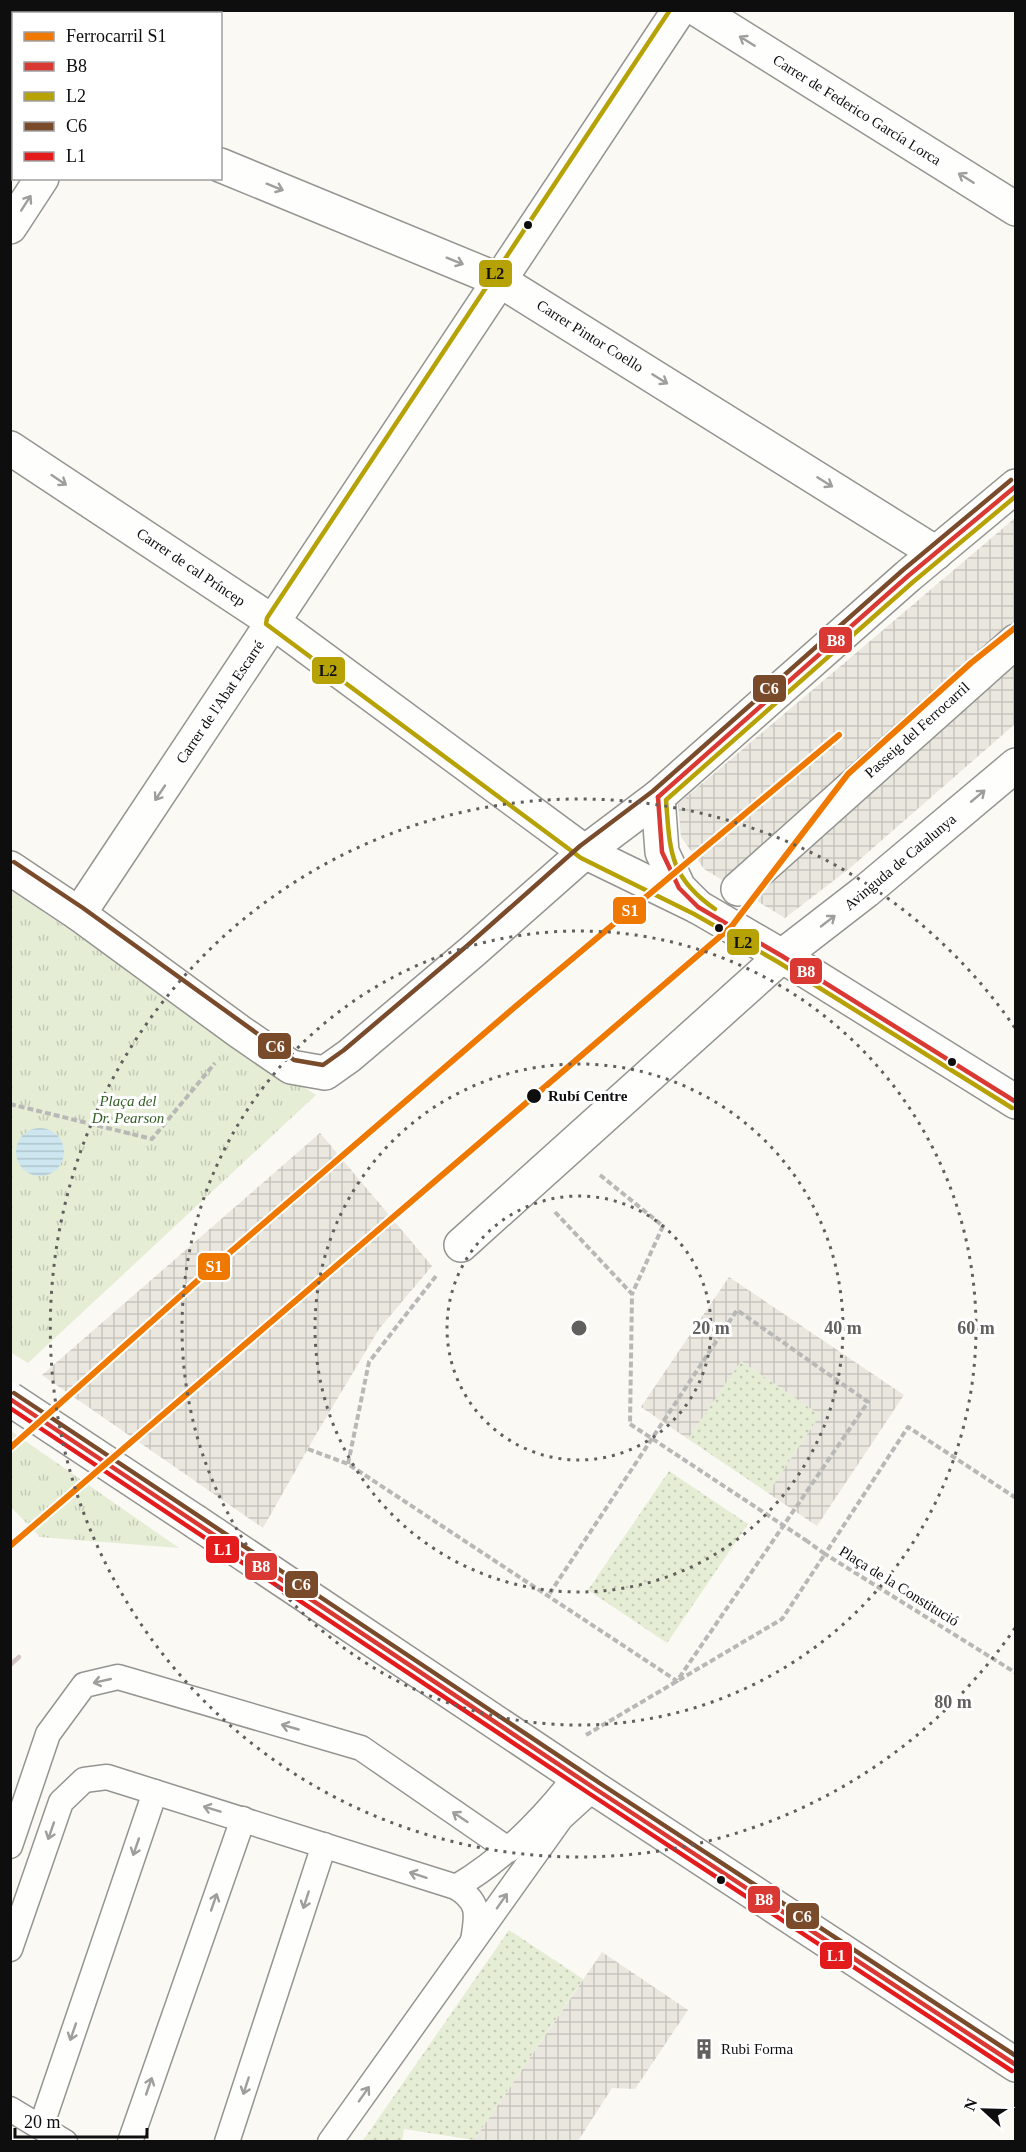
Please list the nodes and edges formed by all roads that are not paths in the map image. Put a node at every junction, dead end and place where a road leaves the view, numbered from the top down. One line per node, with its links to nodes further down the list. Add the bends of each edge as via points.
1 (679, 10): 7 (street, Carrer de l'Abat Escarré)
2 (698, 10): 5 (street, Carrer de Federico García Lorca, one-way to 2)
3 (222, 166): 7 (street, Carrer Pintor Coello, one-way to 7)
4 (41, 180): 6 (street, one-way to 4)
5 (1016, 209)
6 (10, 227)
7 (499, 280): 10 (street, Carrer Pintor Coello, one-way to 10); 11 (street, Carrer de l'Abat Escarré)
8 (10, 447): 11 (street, Carrer de cal Príncep, one-way to 11)
9 (1016, 486): 10 (street)
10 (936, 553): 14 (street)
11 (273, 622): 15 (street, Carrer de cal Príncep); 19 (street, Carrer de l'Abat Escarré, one-way to 19)
12 (1016, 641): 17 (street, Passeig del Ferrocarril)
13 (1016, 765): 20 (street, Avinguda de Catalunya, one-way to 13)
14 (658, 798): 15 (street); 18 (street, via 662,852 680,888)
15 (585, 852): 18 (street, Carrer de cal Príncep); 19 (street, via 325,1073 291,1067)
16 (10, 868): 19 (street)
17 (738, 889)
18 (698, 907): 20 (street)
19 (79, 914)
20 (782, 956): 21 (street); 22 (street, Avinguda de Catalunya)
21 (1016, 1102)
22 (461, 1245)
23 (10, 1399): 24 (street, bridge)
24 (585, 1782): 30 (lane); 32 (lane, one-way to 24); 34 (street)
25 (155, 1792): 27 (lane, one-way to 25); 33 (lane, one-way to 33, via 107,1777 84,1780 61,1802); 36 (lane, one-way to 36)
26 (16, 1818): 29 (lane); 30 (lane, one-way to 26, via 361,1748 118,1677 84,1685 48,1734)
27 (243, 1819): 28 (lane); 38 (lane, one-way to 27)
28 (324, 1845): 31 (lane, one-way to 28); 39 (lane, one-way to 39)
29 (10, 1846)
30 (509, 1850): 31 (lane)
31 (456, 1887): 32 (lane, via 471,1897 477,1914)
32 (473, 1941): 40 (lane, one-way to 32)
33 (10, 1948)
34 (1016, 2065)
35 (10, 2109): 36 (lane)
36 (40, 2127): 37 (lane)
37 (65, 2142)
38 (130, 2142)
39 (228, 2142)
40 (330, 2142)

